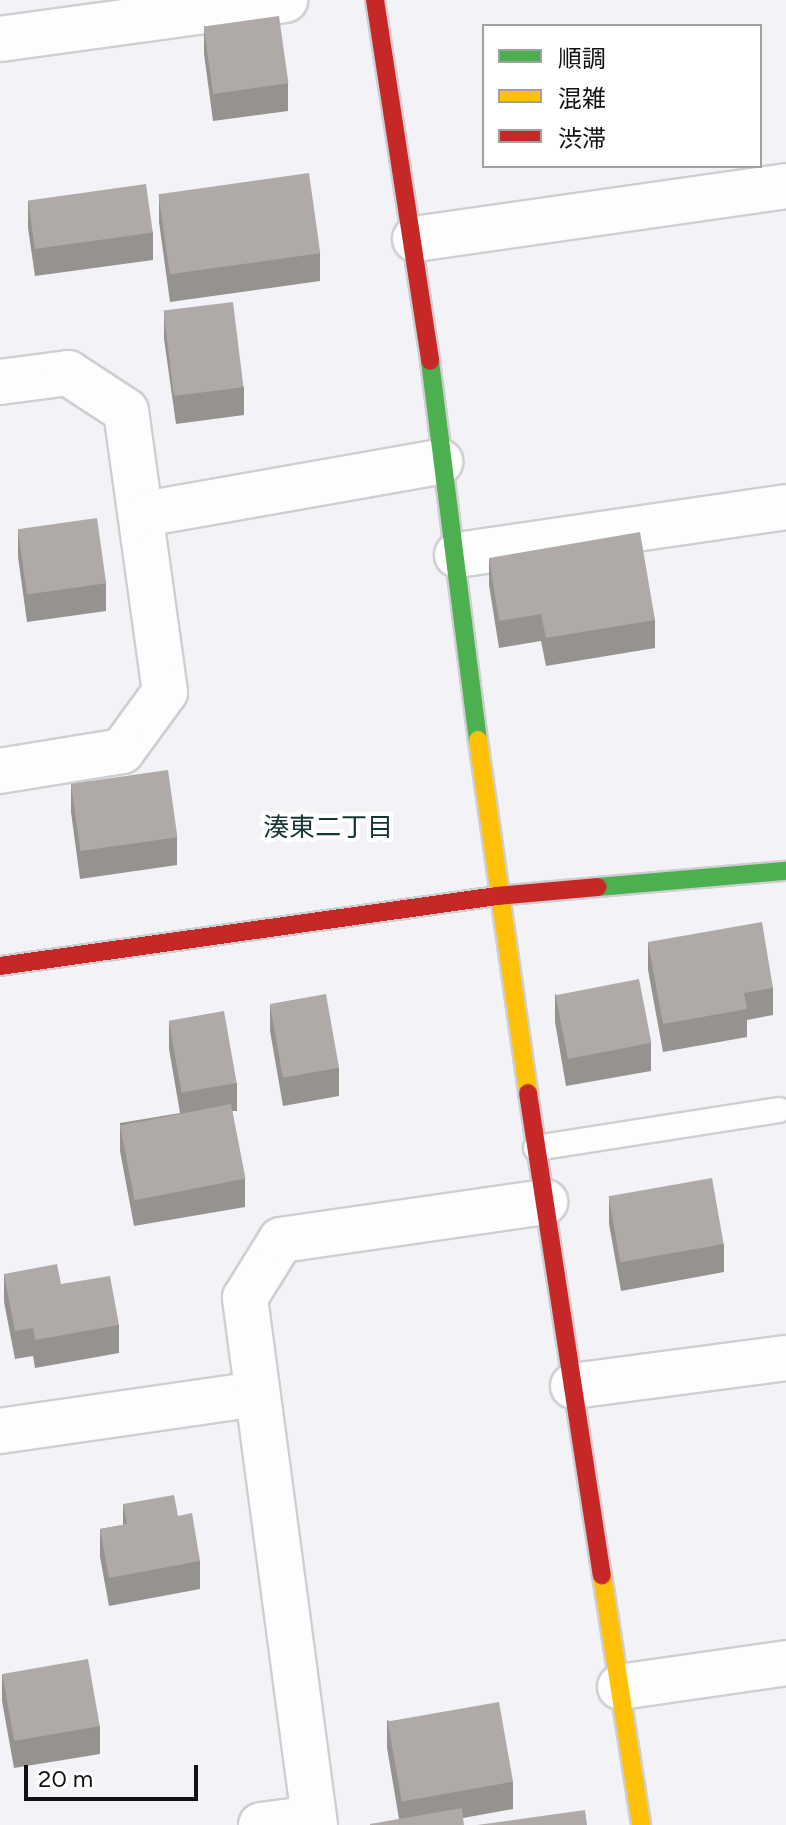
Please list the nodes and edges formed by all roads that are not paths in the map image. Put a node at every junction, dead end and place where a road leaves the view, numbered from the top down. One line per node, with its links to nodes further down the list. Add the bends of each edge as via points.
1 (285, 0): 3 (street)
2 (375, 0): 5 (street)
3 (0, 39)
4 (786, 186): 5 (street)
5 (415, 239): 7 (street)
6 (0, 382): 9 (street, via 68,373 126,411)
7 (440, 462): 9 (street); 10 (street)
8 (786, 507): 10 (street)
9 (144, 514): 11 (street, via 165,692 122,751)
10 (457, 555): 13 (street)
11 (0, 771)
12 (786, 871): 13 (street)
13 (497, 896): 14 (street); 16 (street)
14 (0, 966)
15 (779, 1110): 16 (lane)
16 (536, 1148): 17 (street)
17 (545, 1202): 19 (street); 20 (street, via 281,1240 245,1298)
18 (786, 1358): 19 (street)
19 (573, 1386): 23 (street)
20 (257, 1394): 21 (street); 24 (street)
21 (0, 1431)
22 (786, 1663): 23 (street)
23 (620, 1687): 26 (street)
24 (314, 1822): 25 (street)
25 (261, 1825)
26 (641, 1825)

